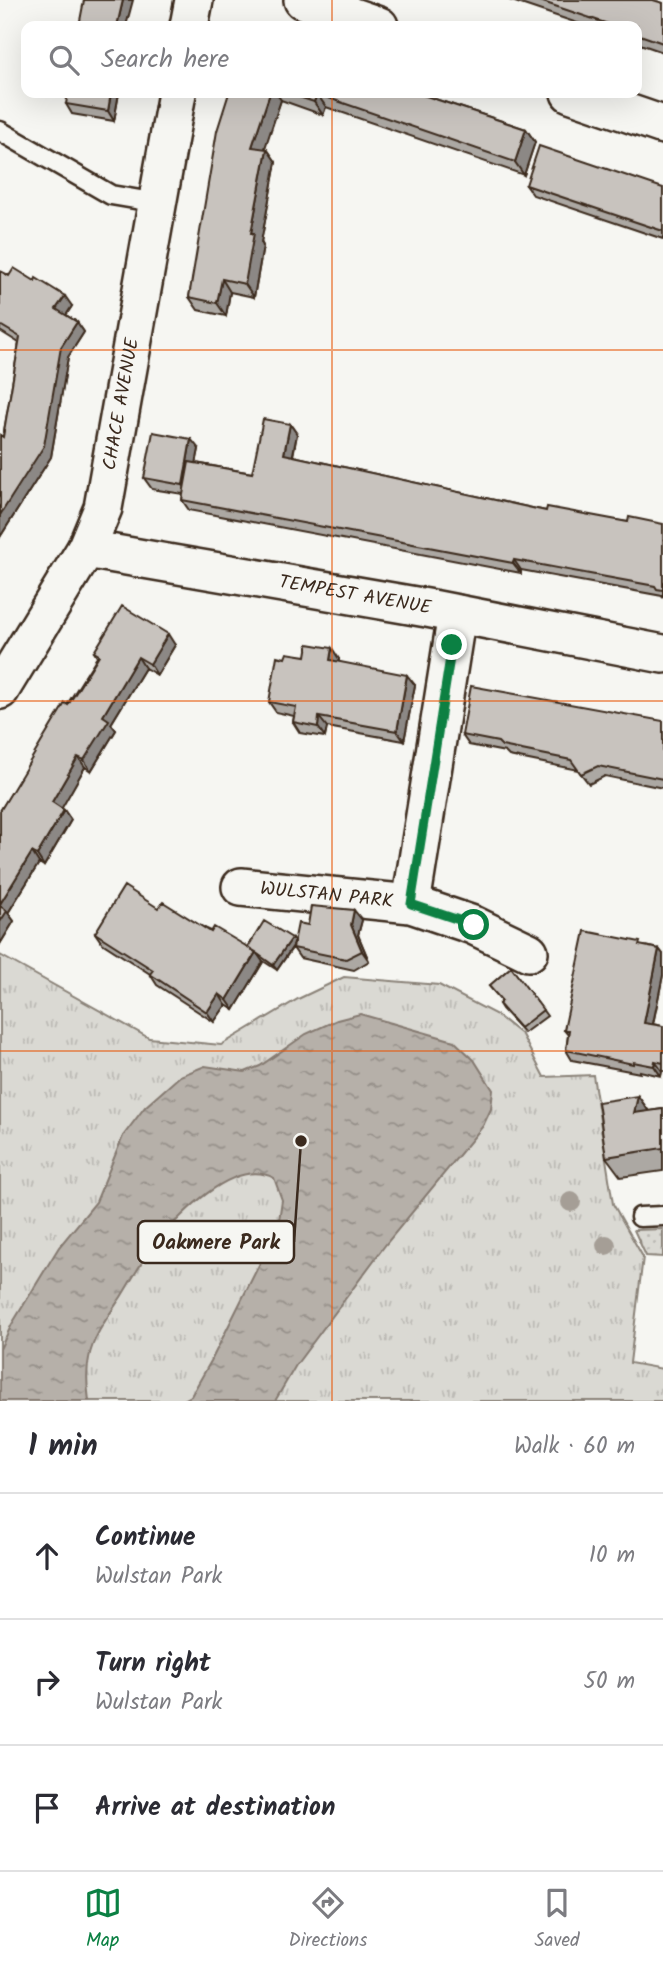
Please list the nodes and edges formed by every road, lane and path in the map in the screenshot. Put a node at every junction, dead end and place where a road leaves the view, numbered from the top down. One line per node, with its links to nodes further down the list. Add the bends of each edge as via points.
1 (194, 0): 3 (street)
2 (303, 0): 4 (street)
3 (190, 21)
4 (364, 21)
5 (176, 98): 9 (street, CHACE AVENUE)
6 (585, 98): 7 (street)
7 (663, 125)
8 (0, 131): 9 (lane, via 111,195)
9 (158, 203): 10 (street, CHACE AVENUE, via 103,508)
10 (86, 549): 11 (street, TEMPEST AVENUE); 13 (street, CHACE AVENUE)
11 (457, 614): 12 (street, TEMPEST AVENUE); 15 (street, WULSTAN PARK)
12 (663, 654)
13 (0, 690)
14 (241, 887): 15 (street, WULSTAN PARK)
15 (411, 904): 16 (street, WULSTAN PARK, via 474,925)
16 (529, 952)
17 (663, 1216): 18 (lane)
18 (640, 1217)

